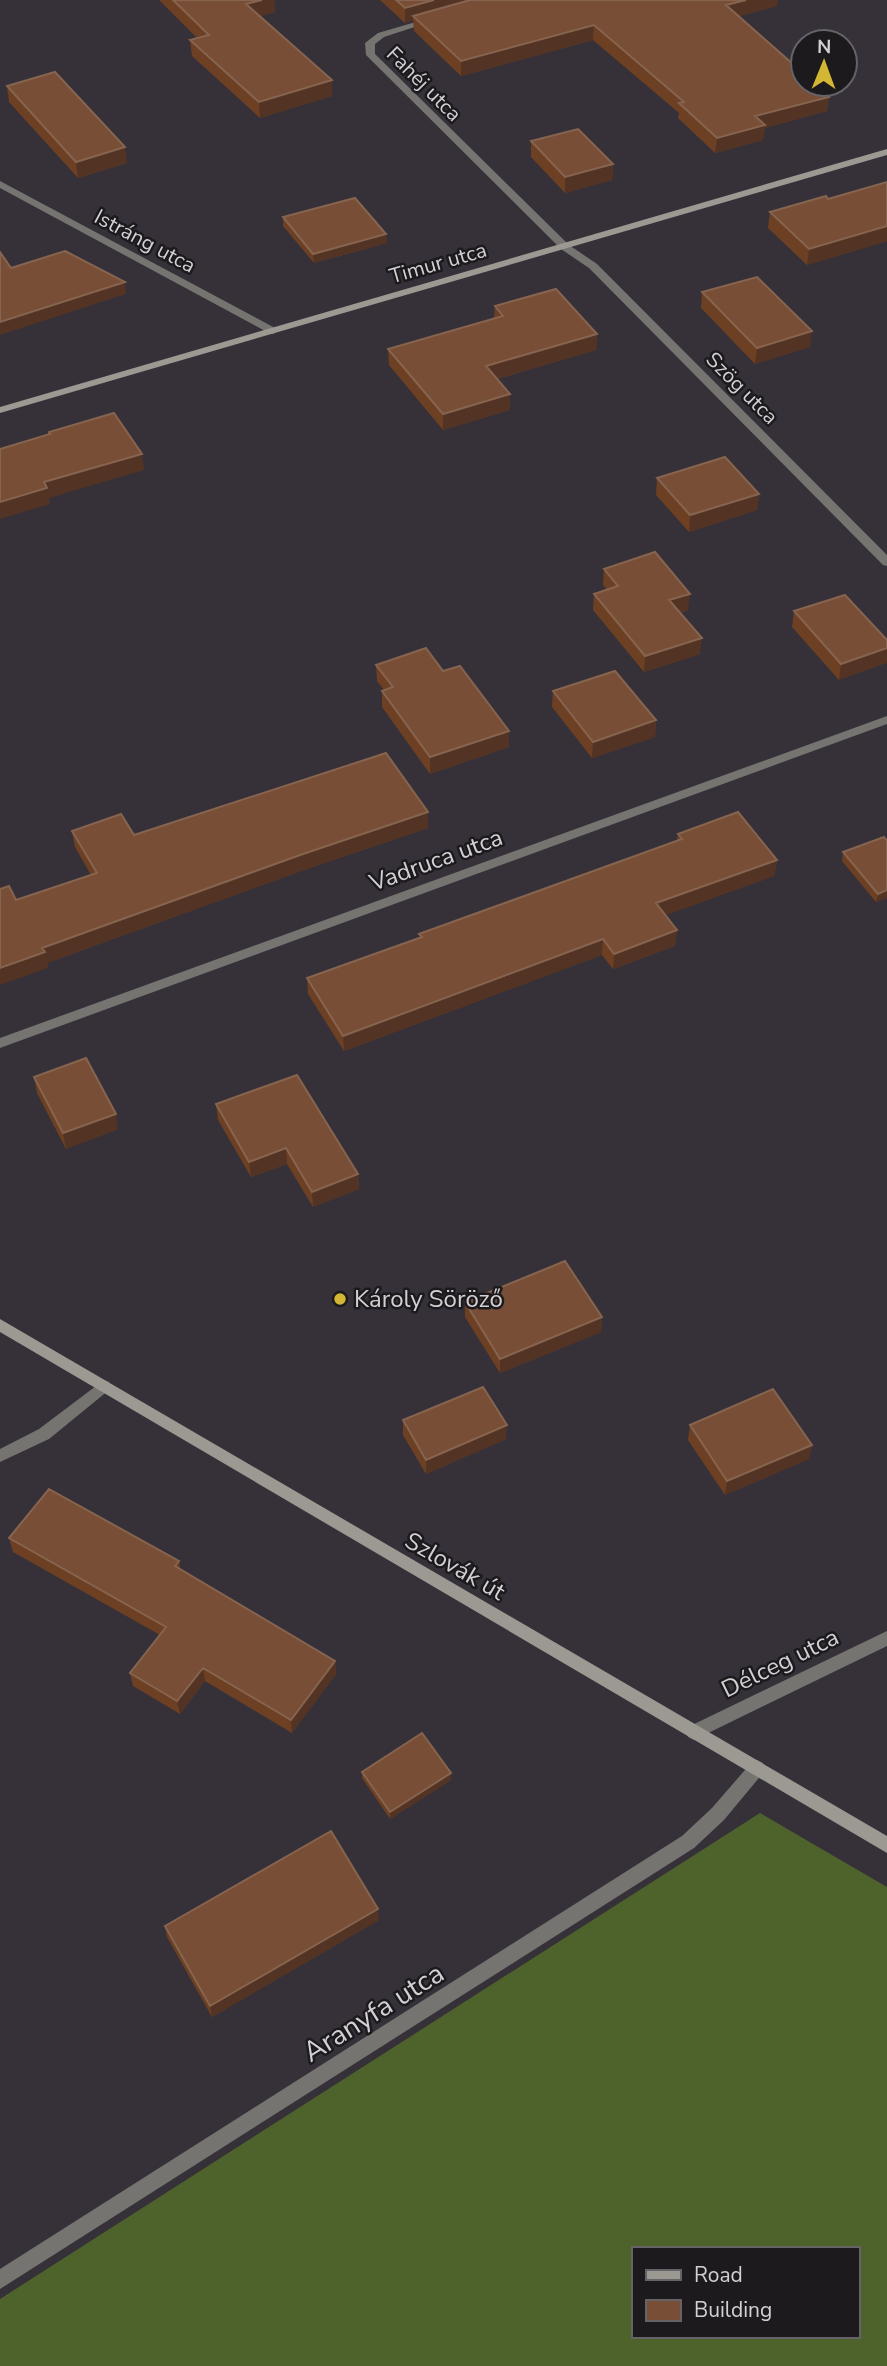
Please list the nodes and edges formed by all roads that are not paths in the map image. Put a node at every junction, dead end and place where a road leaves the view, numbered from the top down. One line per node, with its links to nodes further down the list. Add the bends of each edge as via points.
1 (444, 17): 4 (street, Fahéj utca, via 381,35 370,43 371,55)
2 (887, 152): 4 (street, Timur utca)
3 (0, 184): 5 (street, Istráng utca)
4 (565, 247): 5 (street, Timur utca); 7 (street, Szög utca, via 593,266)
5 (273, 331): 6 (street, Timur utca)
6 (0, 410)
7 (887, 562)
8 (887, 720): 9 (street, Vadruca utca)
9 (0, 1043)
10 (0, 1325): 11 (street, Szlovák út)
11 (104, 1387): 12 (street, via 44,1434); 14 (street, Szlovák út)
12 (0, 1456)
13 (887, 1637): 14 (street, Délceg utca)
14 (694, 1732): 15 (street, Szlovák út)
15 (757, 1768): 16 (street, Szlovák út); 17 (street, Aranyfa utca, via 688,1842)
16 (887, 1845)
17 (0, 2280)

